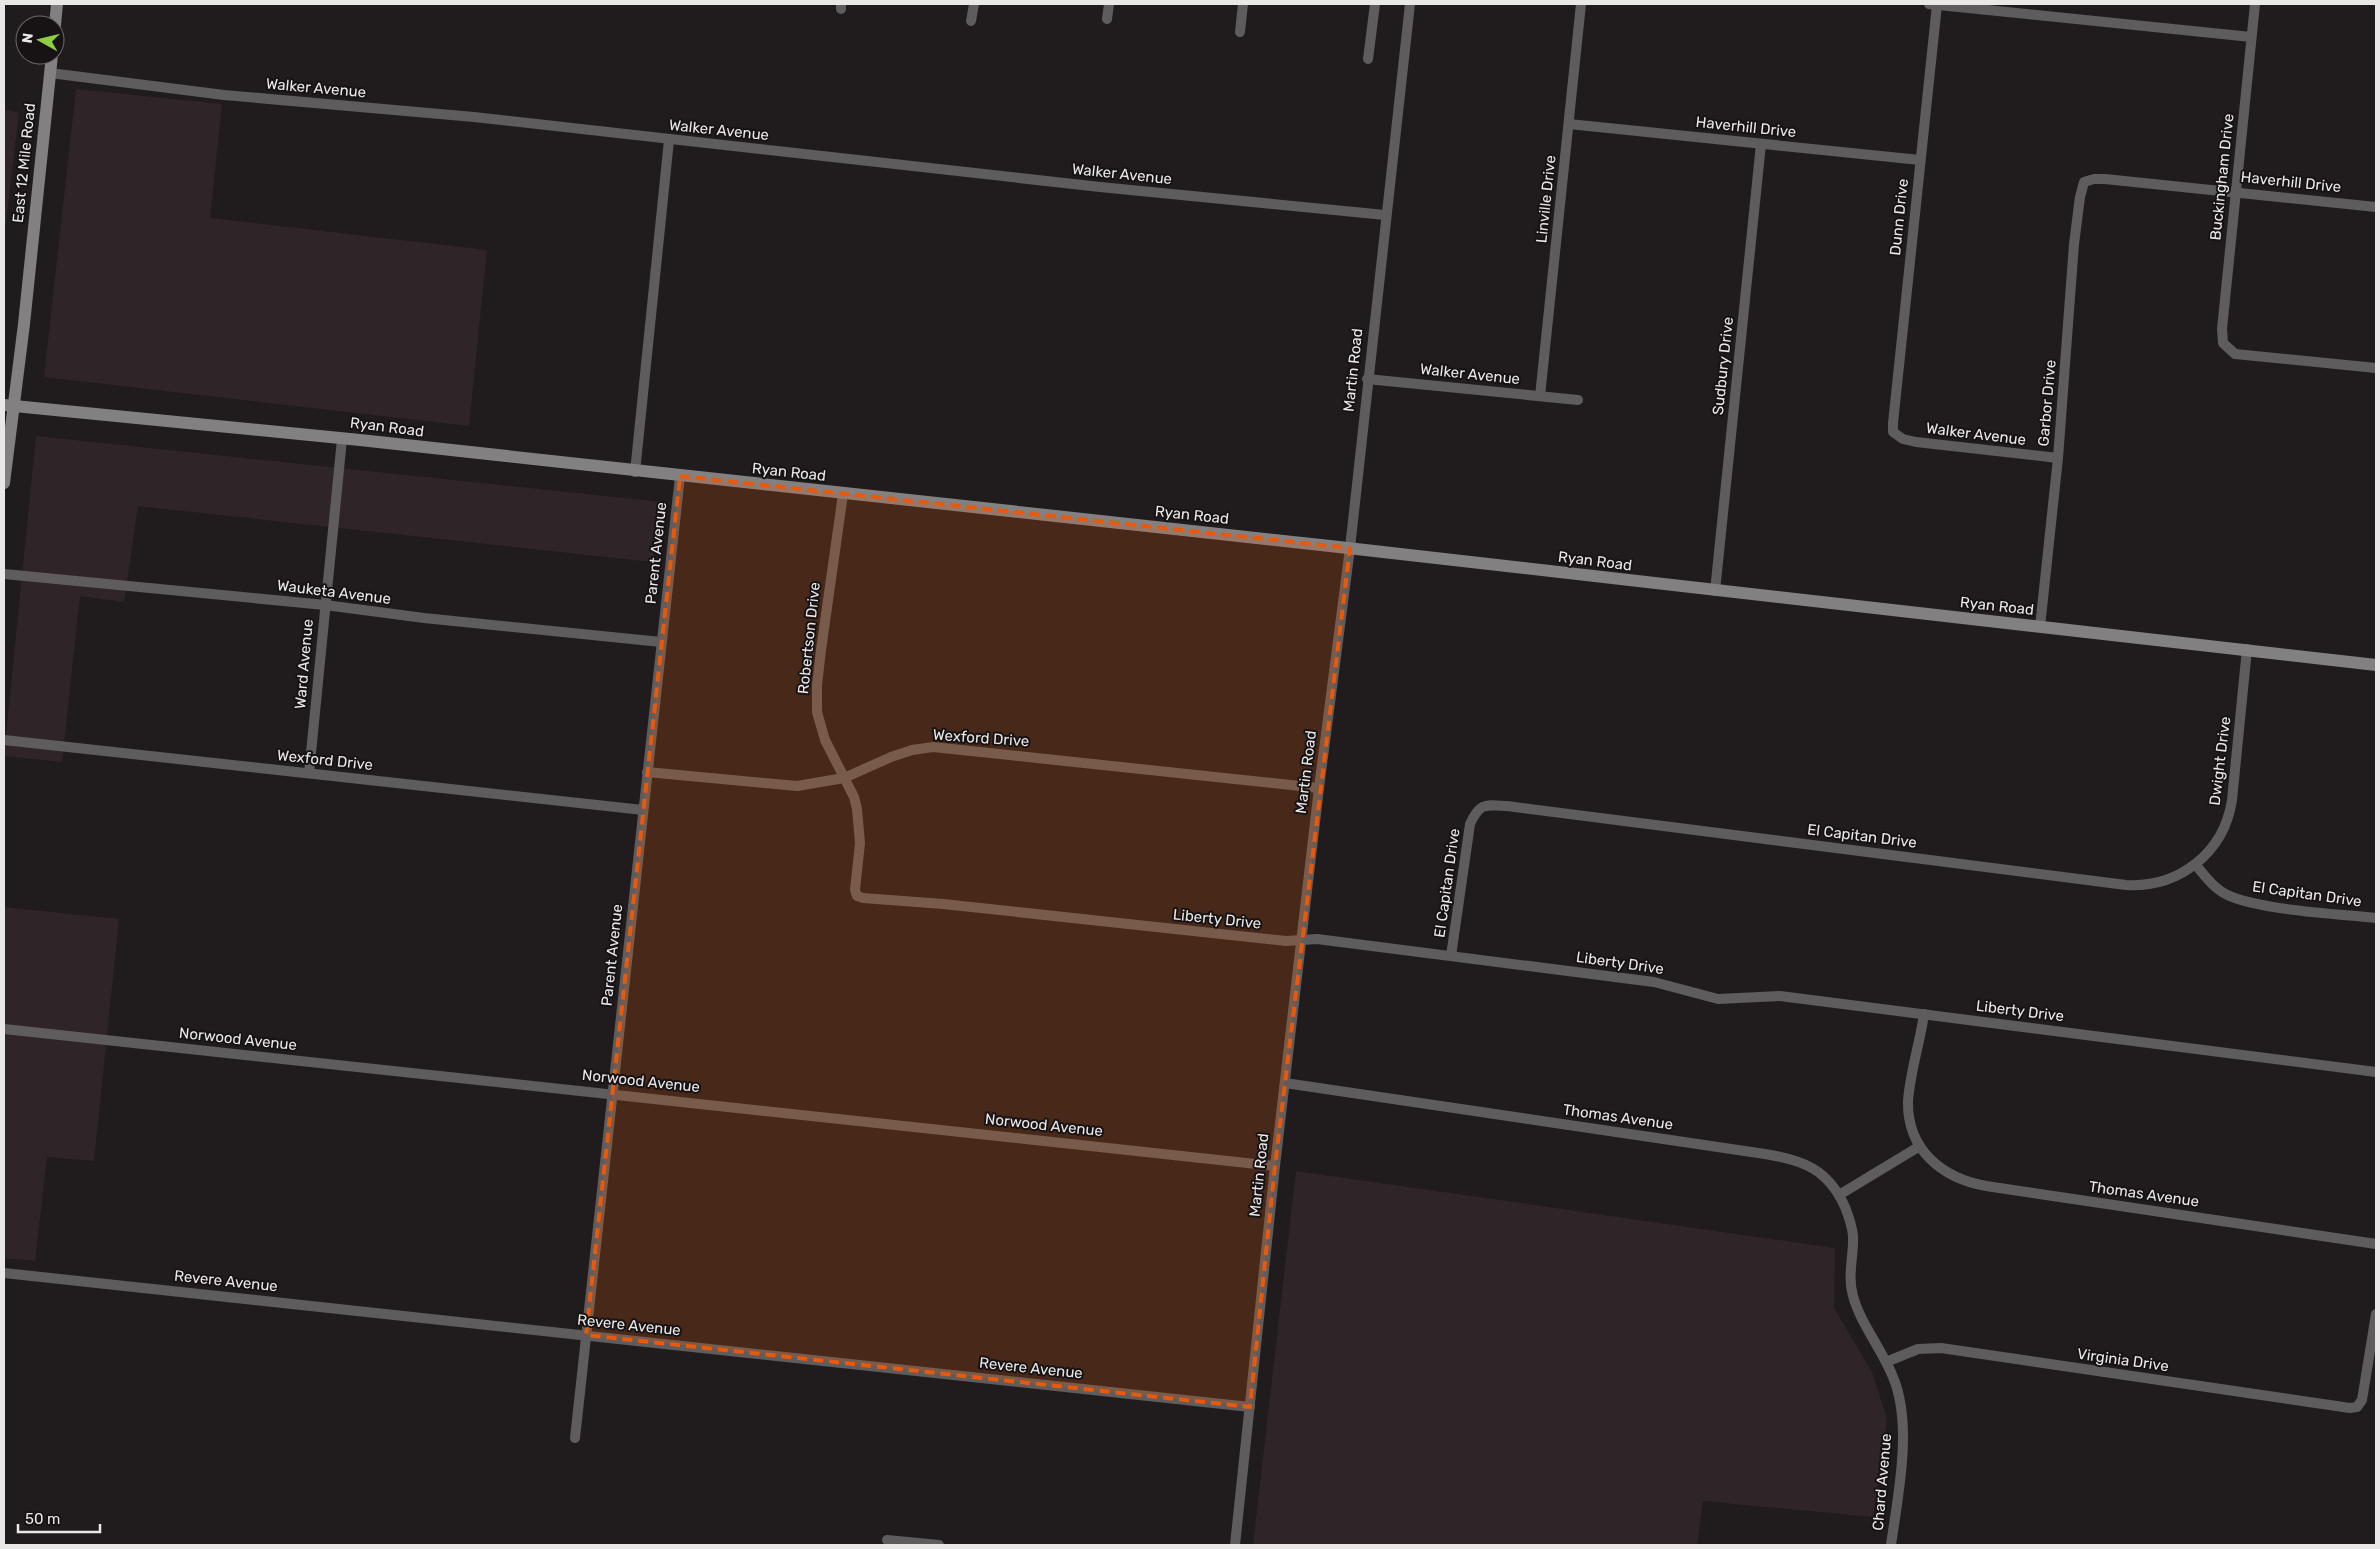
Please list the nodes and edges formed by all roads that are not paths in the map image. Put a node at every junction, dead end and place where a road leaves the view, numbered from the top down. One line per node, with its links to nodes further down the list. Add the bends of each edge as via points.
1 (974, 4): 10 (street)
2 (1109, 4): 9 (street)
3 (1243, 4): 11 (street)
4 (1374, 4): 13 (street)
5 (1410, 4): 23 (street, Martin Road)
6 (1581, 4): 16 (street, Linville Drive)
7 (1933, 4): 12 (street); 19 (street, Dunn Drive)
8 (2255, 4): 12 (street, Buckingham Drive)
9 (1107, 19)
10 (971, 21)
11 (1240, 32)
12 (2252, 37): 21 (street, Buckingham Drive)
13 (1368, 59)
14 (51, 65): 15 (main road, East 12 Mile Road)
15 (50, 73): 17 (street, Walker Avenue, via 224,95 474,117); 28 (main road, East 12 Mile Road)
16 (1569, 124): 18 (street, Haverhill Drive); 26 (street, Linville Drive)
17 (668, 140): 23 (street, Walker Avenue); 32 (street)
18 (1761, 144): 19 (street, Haverhill Drive); 38 (street, Sudbury Drive)
19 (1920, 160): 29 (street, Dunn Drive)
20 (2084, 182): 21 (street, Haverhill Drive, via 2099,179); 31 (street, Garbor Drive, via 2074,244)
21 (2236, 191): 22 (street, Haverhill Drive); 24 (street, Buckingham Drive, via 2223,343 2235,354)
22 (2376, 207)
23 (1385, 216): 25 (street, Martin Road)
24 (2376, 368)
25 (1367, 379): 26 (street, Walker Avenue); 36 (street, Martin Road)
26 (1540, 396): 27 (street, Walker Avenue)
27 (1578, 400)
28 (9, 406): 30 (main road, Ryan Road); 34 (main road, East 12 Mile Road)
29 (1893, 432): 31 (street, Walker Avenue, via 1916,442)
30 (342, 439): 32 (main road, Ryan Road); 39 (street, Ward Avenue)
31 (2058, 458): 40 (street, Garbor Drive)
32 (635, 472): 33 (main road, Ryan Road)
33 (680, 476): 35 (main road, Ryan Road); 41 (street, Parent Avenue)
34 (4, 482)
35 (843, 494): 36 (main road, Ryan Road); 47 (street, Robertson Drive, via 821,650 817,712 825,740)
36 (1350, 548): 38 (main road, Ryan Road); 48 (street, Martin Road)
37 (4, 574): 39 (street, Wauketa Avenue)
38 (1715, 591): 40 (main road, Ryan Road)
39 (324, 605): 41 (street, Wauketa Avenue); 46 (street, Ward Avenue)
40 (2040, 627): 42 (main road, Ryan Road)
41 (662, 642): 45 (street, Parent Avenue)
42 (2247, 649): 43 (main road, Ryan Road); 50 (street, Dwight Drive, via 2230,810 2218,840)
43 (2376, 665)
44 (4, 740): 46 (street, Wexford Drive)
45 (647, 772): 47 (street, Wexford Drive, via 797,786); 49 (street, Parent Avenue)
46 (309, 773): 49 (street, Wexford Drive)
47 (844, 778): 48 (street, Wexford Drive, via 912,750 934,747); 51 (street, Robertson Drive, via 854,797 859,821)
48 (1319, 788): 53 (street, Martin Road)
49 (643, 810): 59 (street, Parent Avenue)
50 (2196, 865): 52 (street, El Capitan Drive, via 2211,884 2235,898); 54 (street, El Capitan Drive, via 2163,882 2126,885 1486,805 1476,811 1470,824)
51 (857, 896): 53 (street, Liberty Drive, via 1286,941)
52 (2376, 918)
53 (1302, 939): 54 (street, Liberty Drive, via 1317,938); 58 (street, Martin Road)
54 (1451, 956): 55 (street, Liberty Drive, via 1654,982 1718,999 1780,996)
55 (1924, 1014): 57 (street, Liberty Drive); 60 (street, Thomas Avenue, via 1908,1103)
56 (4, 1030): 59 (street, Norwood Avenue)
57 (2376, 1072)
58 (1285, 1083): 61 (street, Martin Road); 62 (street, Thomas Avenue, via 1793,1159 1825,1177)
59 (611, 1093): 61 (street, Norwood Avenue); 66 (street, Parent Avenue)
60 (1920, 1146): 62 (street); 63 (street, Thomas Avenue, via 1934,1164 1968,1182)
61 (1275, 1166): 68 (street, Martin Road)
62 (1839, 1195): 67 (street, Chard Avenue, via 1852,1223 1849,1278 1853,1297 1862,1321)
63 (2376, 1244)
64 (4, 1273): 66 (street, Revere Avenue)
65 (2376, 1314): 67 (street, Virginia Drive, via 2365,1386 2357,1407 2337,1407 1941,1348 1910,1351)
66 (586, 1335): 68 (street, Revere Avenue); 69 (street, Parent Avenue)
67 (1886, 1362): 73 (street, Chard Avenue, via 1898,1391 1902,1419 1902,1460)
68 (1250, 1407): 72 (street, Martin Road)
69 (575, 1438)
70 (887, 1540): 71 (street)
71 (939, 1545)
72 (1235, 1545)
73 (1891, 1545)

